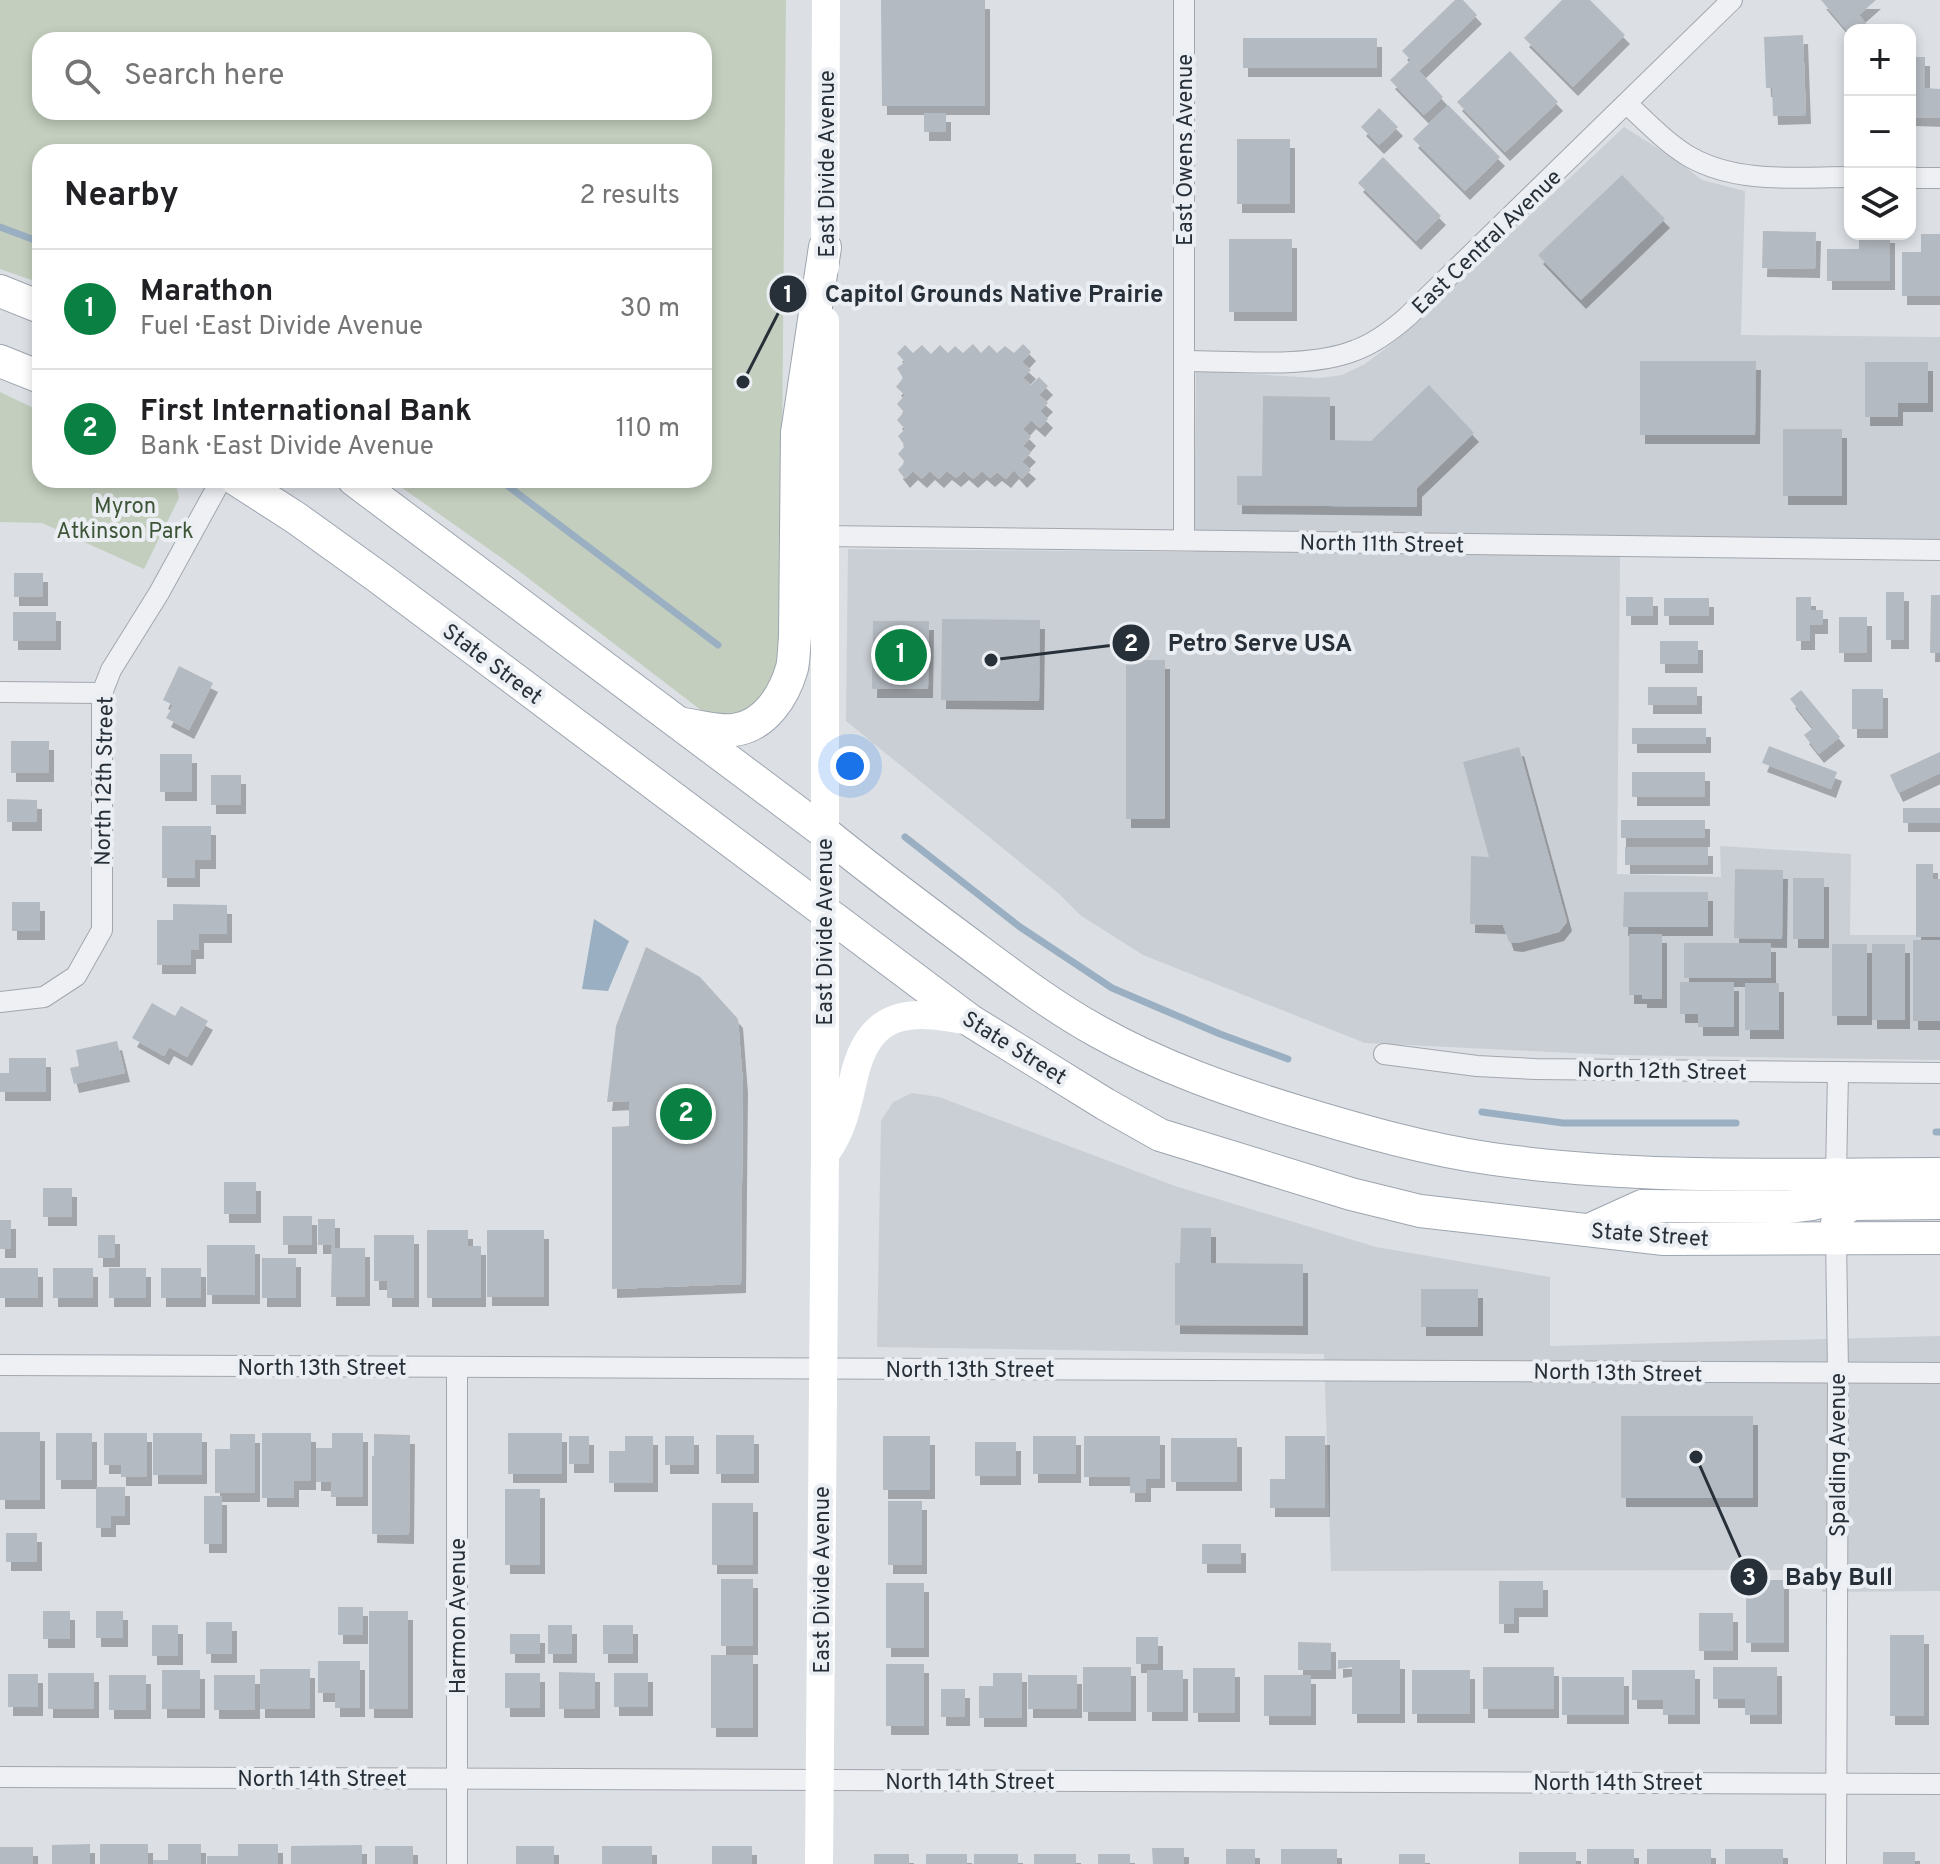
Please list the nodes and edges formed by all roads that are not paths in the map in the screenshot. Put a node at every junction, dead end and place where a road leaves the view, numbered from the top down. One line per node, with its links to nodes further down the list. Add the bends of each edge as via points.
1 (826, 0): 8 (street, East Divide Avenue)
2 (1184, 0): 12 (street, East Owens Avenue)
3 (1732, 0): 4 (street, East Central Avenue)
4 (1627, 104): 5 (street, via 1675,147 1719,170); 12 (street, East Central Avenue, via 1384,336 1314,361)
5 (1844, 177)
6 (1916, 178): 7 (street)
7 (1940, 178)
8 (825, 247): 17 (street, East Divide Avenue); 22 (main road, via 797,433 792,667 781,696 753,724 735,730)
9 (0, 291): 10 (main road)
10 (32, 304)
11 (0, 361): 13 (main road)
12 (1184, 361): 18 (street, East Owens Avenue)
13 (32, 374)
14 (217, 488): 21 (street, North 12th Street)
15 (249, 488): 24 (main road, State Street, via 378,577)
16 (365, 488): 22 (main road)
17 (824, 536): 18 (street, North 11th Street); 23 (street, East Divide Avenue)
18 (1184, 540): 19 (street, North 11th Street)
19 (1940, 550)
20 (0, 692): 21 (street)
21 (102, 693): 25 (street, North 12th Street, via 102,930 76,976 44,997)
22 (679, 723): 23 (main road)
23 (824, 832): 24 (street, East Divide Avenue); 31 (main road, via 1016,979 1097,1031 1236,1093 1368,1131 1503,1160 1649,1172)
24 (825, 912): 26 (main road, State Street); 30 (street, East Divide Avenue)
25 (0, 1002)
26 (971, 1021): 30 (street, via 917,1014 884,1023 862,1049 842,1126); 34 (main road, State Street, via 1160,1135 1420,1211)
27 (1384, 1054): 28 (street, North 12th Street, via 1505,1068)
28 (1838, 1072): 29 (street, North 12th Street); 31 (street)
29 (1940, 1073)
30 (825, 1154): 38 (street, East Divide Avenue)
31 (1836, 1174): 32 (main road); 34 (main road, via 1824,1201 1812,1204 1642,1206)
32 (1940, 1174)
33 (1940, 1203): 35 (main road, via 1853,1204 1838,1216)
34 (1589, 1230): 35 (main road, State Street, via 1664,1239)
35 (1836, 1238): 36 (main road, State Street); 40 (street, Spalding Avenue)
36 (1940, 1238)
37 (0, 1365): 39 (street, North 13th Street)
38 (823, 1367): 39 (street, North 13th Street); 40 (street, North 13th Street); 44 (street, East Divide Avenue)
39 (457, 1368): 43 (street, Harmon Avenue)
40 (1838, 1373): 41 (street, North 13th Street); 45 (street, Spalding Avenue)
41 (1940, 1373)
42 (0, 1777): 43 (street, North 14th Street)
43 (457, 1779): 44 (street, North 14th Street); 47 (street, Harmon Avenue)
44 (820, 1781): 45 (street, North 14th Street); 48 (street, East Divide Avenue)
45 (1836, 1783): 46 (street, North 14th Street); 49 (street, Spalding Avenue)
46 (1940, 1784)
47 (457, 1864)
48 (819, 1864)
49 (1836, 1864)

